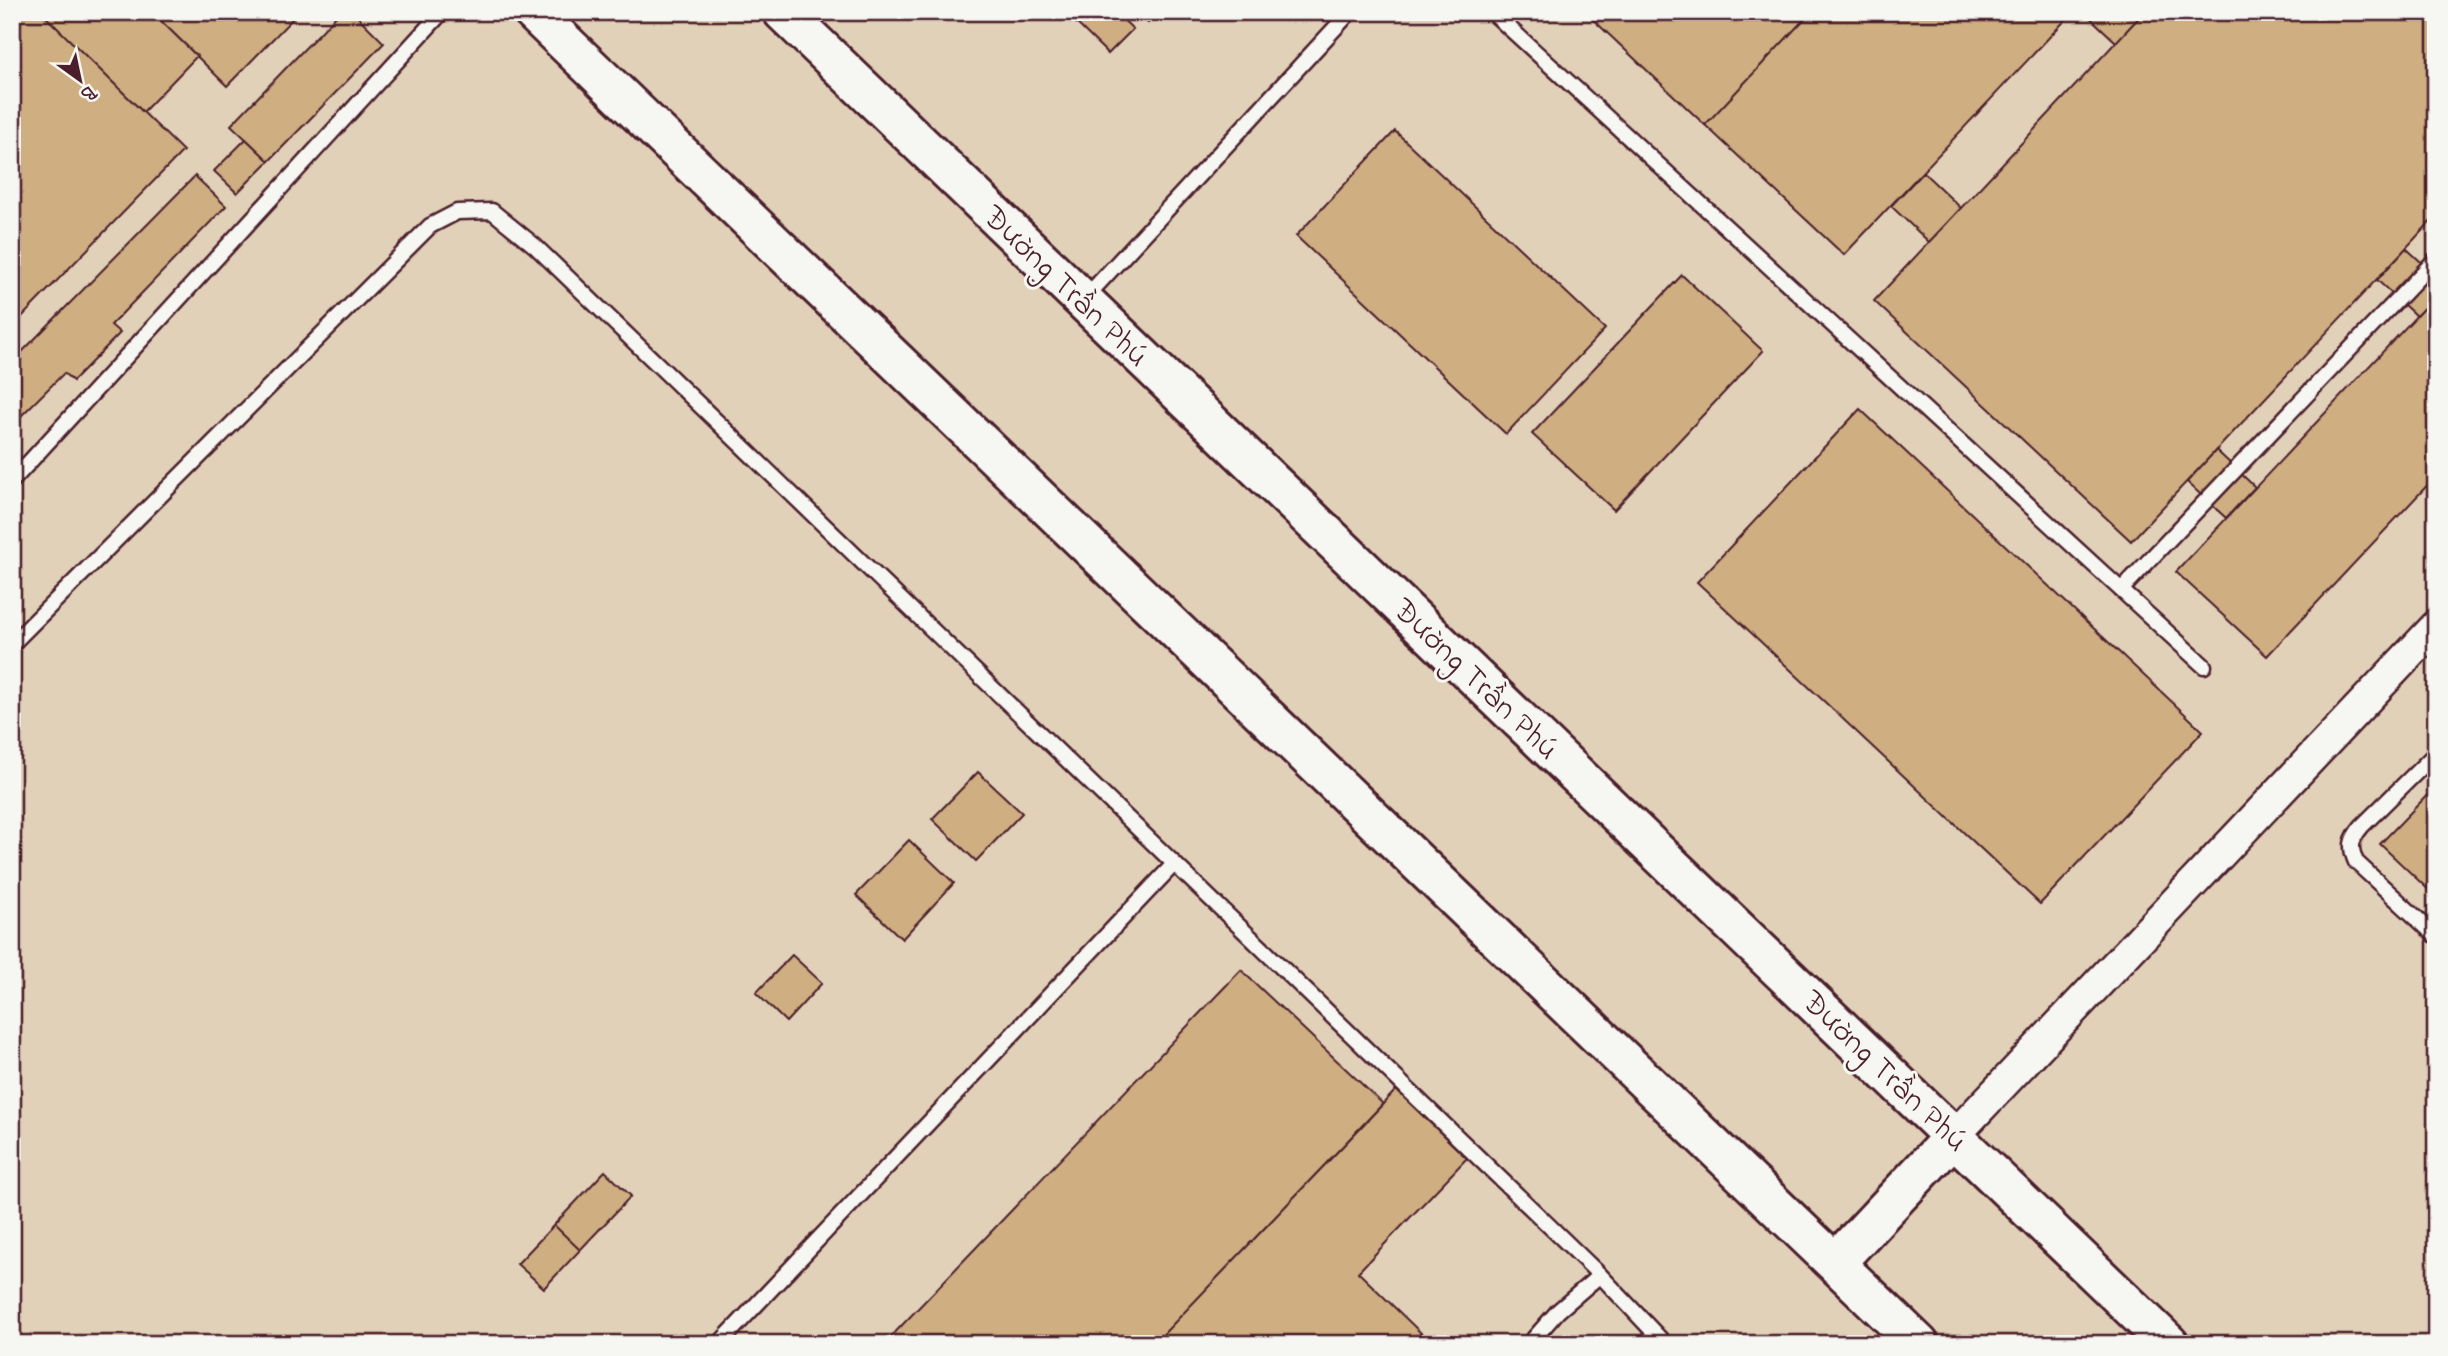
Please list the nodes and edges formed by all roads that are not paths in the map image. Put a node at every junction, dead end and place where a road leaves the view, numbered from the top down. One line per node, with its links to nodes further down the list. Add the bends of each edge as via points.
1 (442, 12): 8 (lane)
2 (533, 12): 17 (main road)
3 (783, 12): 7 (main road, Đường Trần Phú)
4 (1350, 12): 7 (lane)
5 (1492, 12): 9 (lane)
6 (2436, 259): 9 (lane)
7 (1083, 300): 16 (main road, Đường Trần Phú)
8 (12, 481)
9 (2121, 590): 12 (lane)
10 (2436, 626): 16 (street)
11 (12, 644): 14 (lane, via 430,226 457,212 492,211 535,246)
12 (2204, 666)
13 (2436, 753): 15 (lane, via 2357,832 2351,851 2356,862)
14 (1174, 864): 18 (lane); 19 (lane)
15 (2436, 936)
16 (1954, 1136): 17 (main road); 23 (main road, Đường Trần Phú)
17 (1835, 1263): 22 (main road)
18 (1600, 1275): 20 (lane); 21 (lane)
19 (719, 1344)
20 (1528, 1344)
21 (1665, 1344)
22 (1919, 1344)
23 (2169, 1344)

